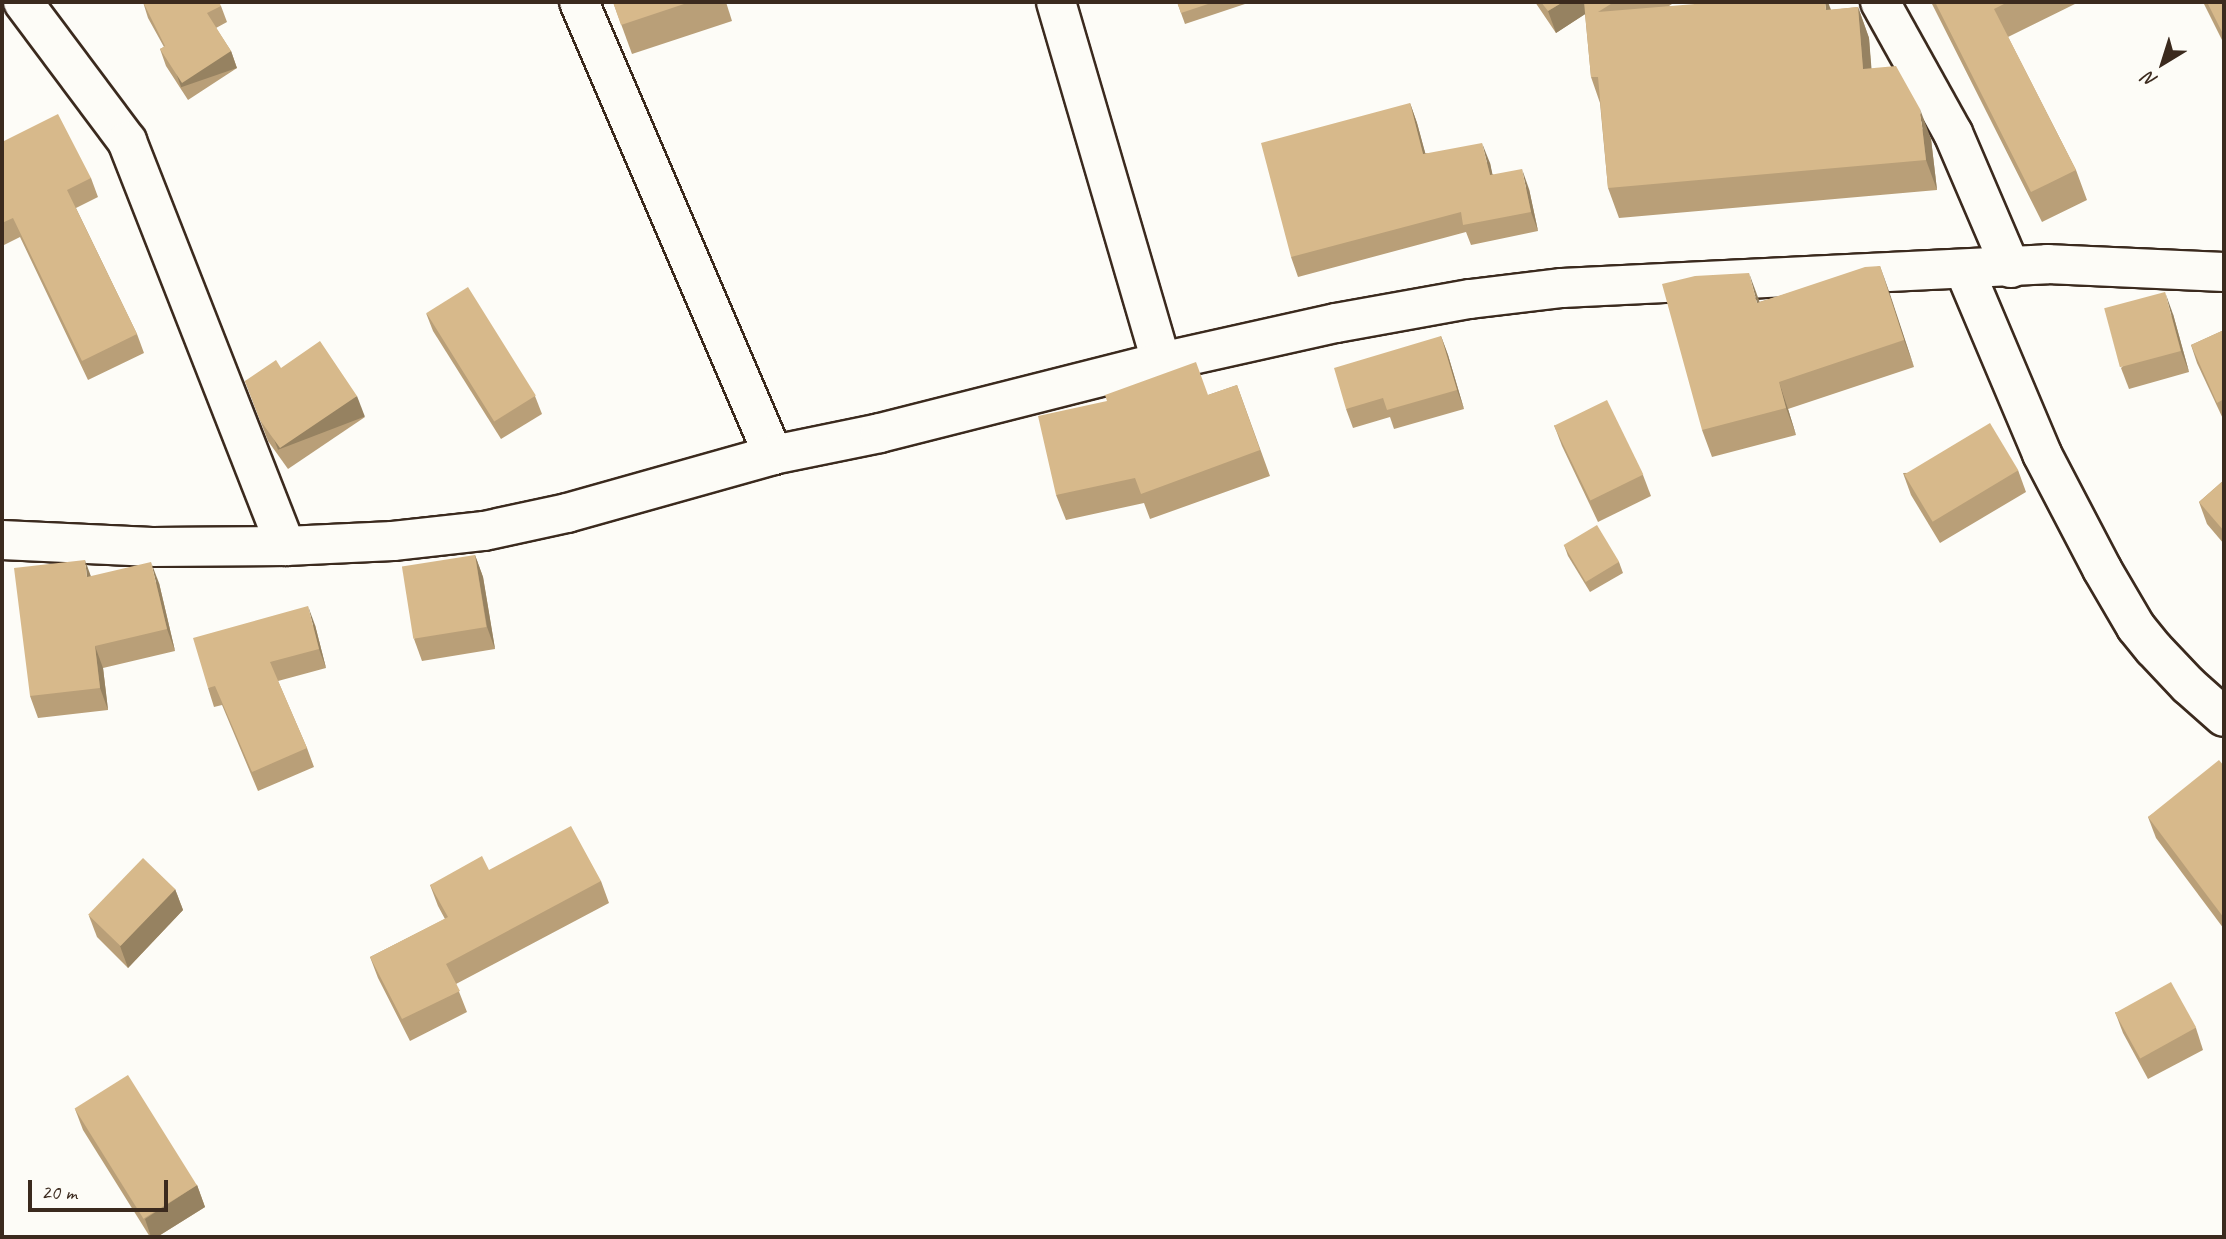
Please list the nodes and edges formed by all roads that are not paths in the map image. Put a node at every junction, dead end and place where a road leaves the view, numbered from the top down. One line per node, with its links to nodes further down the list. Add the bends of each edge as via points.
1 (23, 2): 11 (street, via 127,141)
2 (579, 2): 9 (street)
3 (1056, 2): 8 (street)
4 (1880, 2): 5 (street, via 1953,133)
5 (2011, 268): 6 (street); 7 (street, via 2047,264)
6 (1964, 269): 8 (street, via 1562,288 1404,309); 12 (street, via 2042,454 2102,569 2148,642)
7 (2224, 272)
8 (1161, 362): 9 (street, via 880,433)
9 (773, 455): 11 (street, via 567,513 484,530 419,539)
10 (2, 540): 11 (street, via 152,547)
11 (286, 546)
12 (2224, 717)

